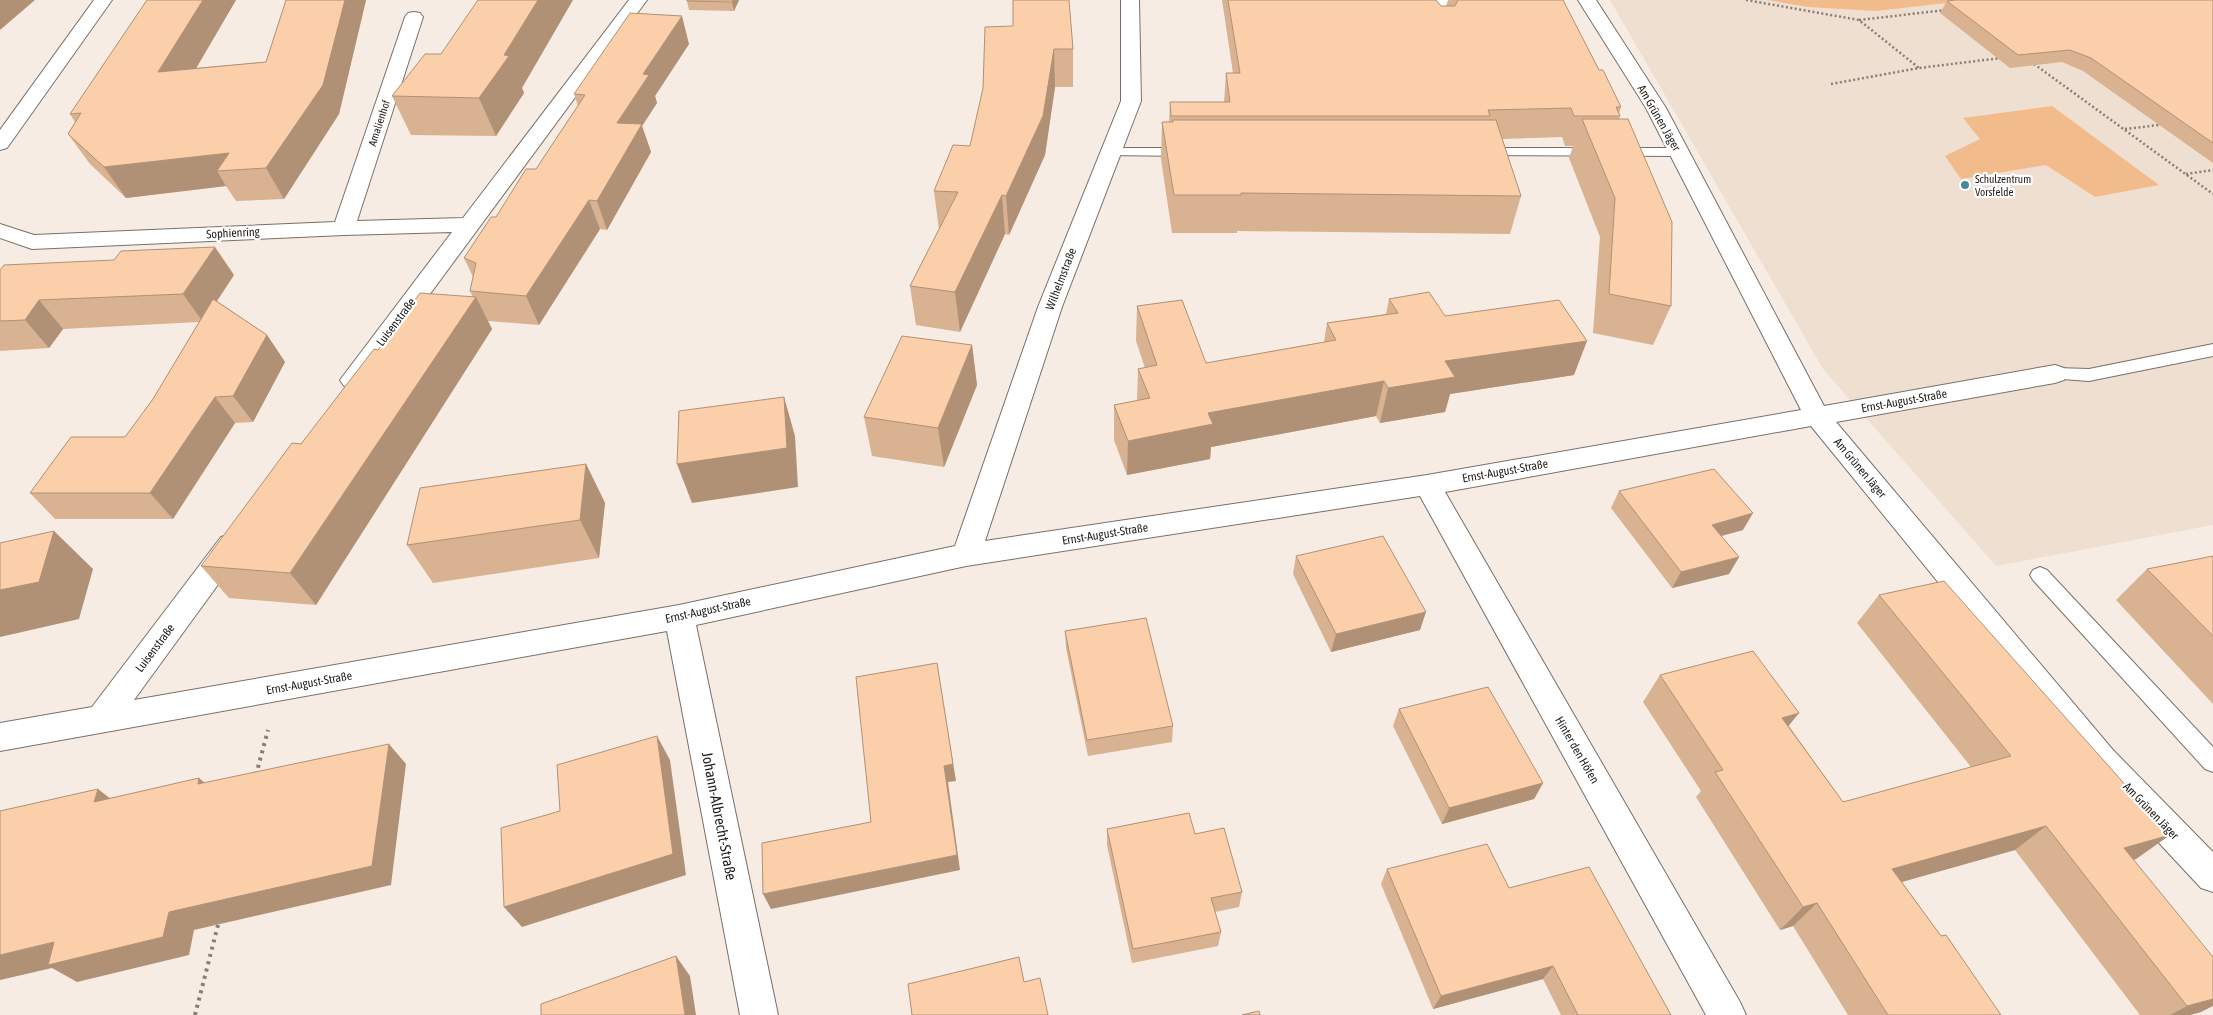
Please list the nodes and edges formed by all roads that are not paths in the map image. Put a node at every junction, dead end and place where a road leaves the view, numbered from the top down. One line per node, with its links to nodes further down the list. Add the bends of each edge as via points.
1 (103, 0): 9 (street)
2 (638, 0): 14 (street, Luisenstraße)
3 (1130, 0): 10 (street, Wilhelmstraße, via 1131,101)
4 (1431, 2): 6 (street); 8 (street)
5 (1582, 2): 13 (street, Am Grünen Jäger, via 1656,108)
6 (1500, 3)
7 (414, 17): 15 (street, Amalienhof)
8 (1438, 20)
9 (0, 144)
10 (1111, 152): 11 (lane); 23 (street, Wilhelmstraße, via 1050,307)
11 (1201, 152)
12 (1470, 152): 13 (lane)
13 (1678, 152): 20 (street, Am Grünen Jäger)
14 (468, 225): 15 (street, Sophienring); 19 (street, Luisenstraße)
15 (344, 228): 16 (street, Sophienring, via 32,242)
16 (0, 231)
17 (2213, 350): 18 (lane, Ernst-August-Straße, via 2089,375)
18 (2055, 374): 20 (street, Ernst-August-Straße)
19 (338, 400)
20 (1817, 416): 21 (street, Ernst-August-Straße); 29 (street, Am Grünen Jäger, via 2102,760)
21 (1427, 485): 23 (street, Ernst-August-Straße); 31 (street, Hinter den Höfen)
22 (244, 527): 26 (street, Luisenstraße)
23 (966, 555): 25 (street, Ernst-August-Straße)
24 (2040, 575): 28 (lane)
25 (679, 617): 26 (street, Ernst-August-Straße); 30 (street, Johann-Albrecht-Straße)
26 (102, 718): 27 (street, Ernst-August-Straße)
27 (0, 737)
28 (2213, 762)
29 (2213, 876)
30 (758, 1015)
31 (1727, 1015)

